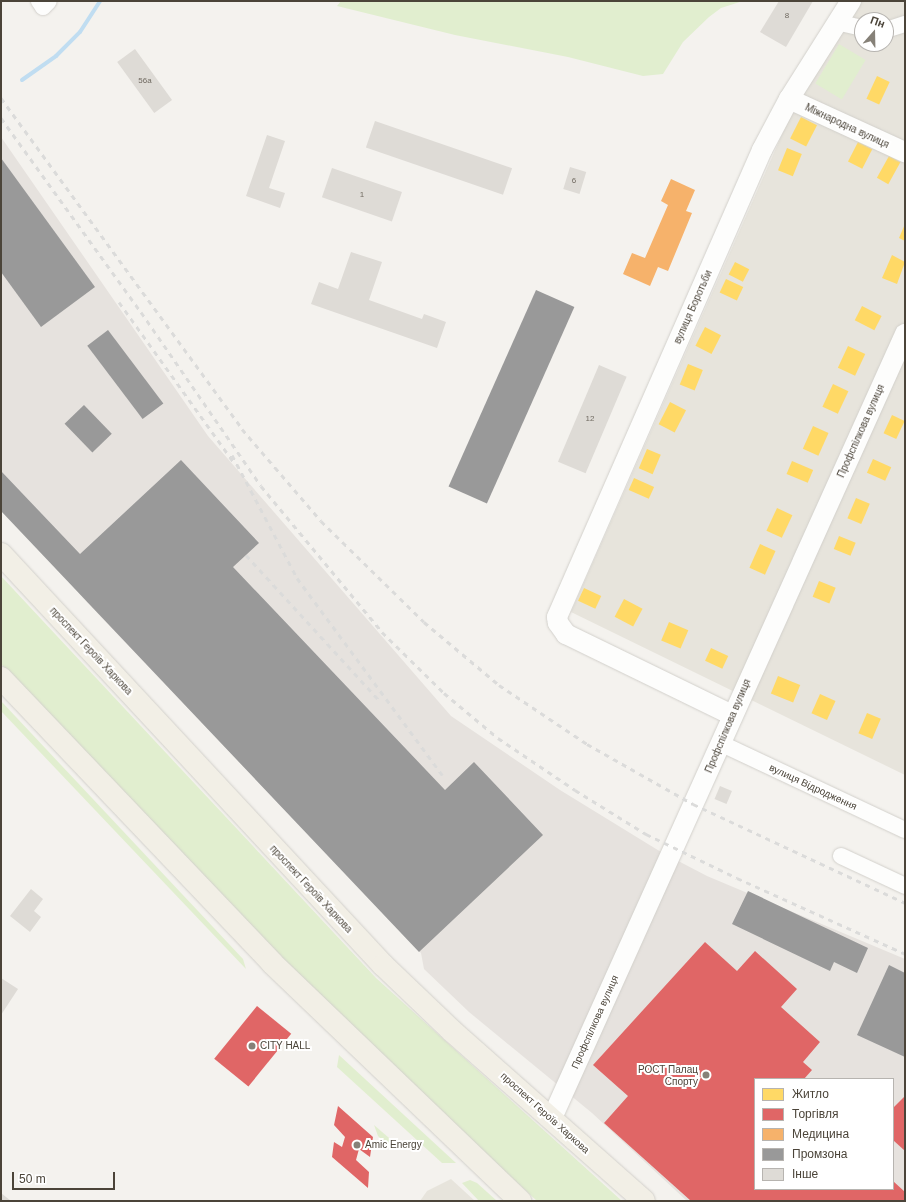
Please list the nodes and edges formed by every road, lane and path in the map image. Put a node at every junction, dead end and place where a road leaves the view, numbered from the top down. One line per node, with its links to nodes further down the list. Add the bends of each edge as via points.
1 (851, 1): 2 (street, вулиця Боротьби)
2 (836, 22): 4 (street); 6 (street, вулиця Боротьби)
3 (905, 24): 5 (street)
4 (854, 26)
5 (894, 27)
6 (789, 99): 7 (street, Міжнародна вулиця); 11 (street, вулиця Боротьби, via 762,150 559,610 558,623 566,634)
7 (905, 152)
8 (905, 334): 11 (street, Профспілкова вулиця)
9 (1, 554): 16 (main road, проспект Героїв Харкова, via 383,965)
10 (1, 678): 17 (main road, via 272,963)
11 (732, 715): 12 (street, Профспілкова вулиця)
12 (722, 744): 13 (street, вулиця Відродження); 16 (street, Профспілкова вулиця, via 659,876)
13 (902, 825)
14 (840, 856): 15 (street)
15 (905, 886)
16 (552, 1118): 18 (main road, проспект Героїв Харкова)
17 (520, 1201)
18 (644, 1201)

